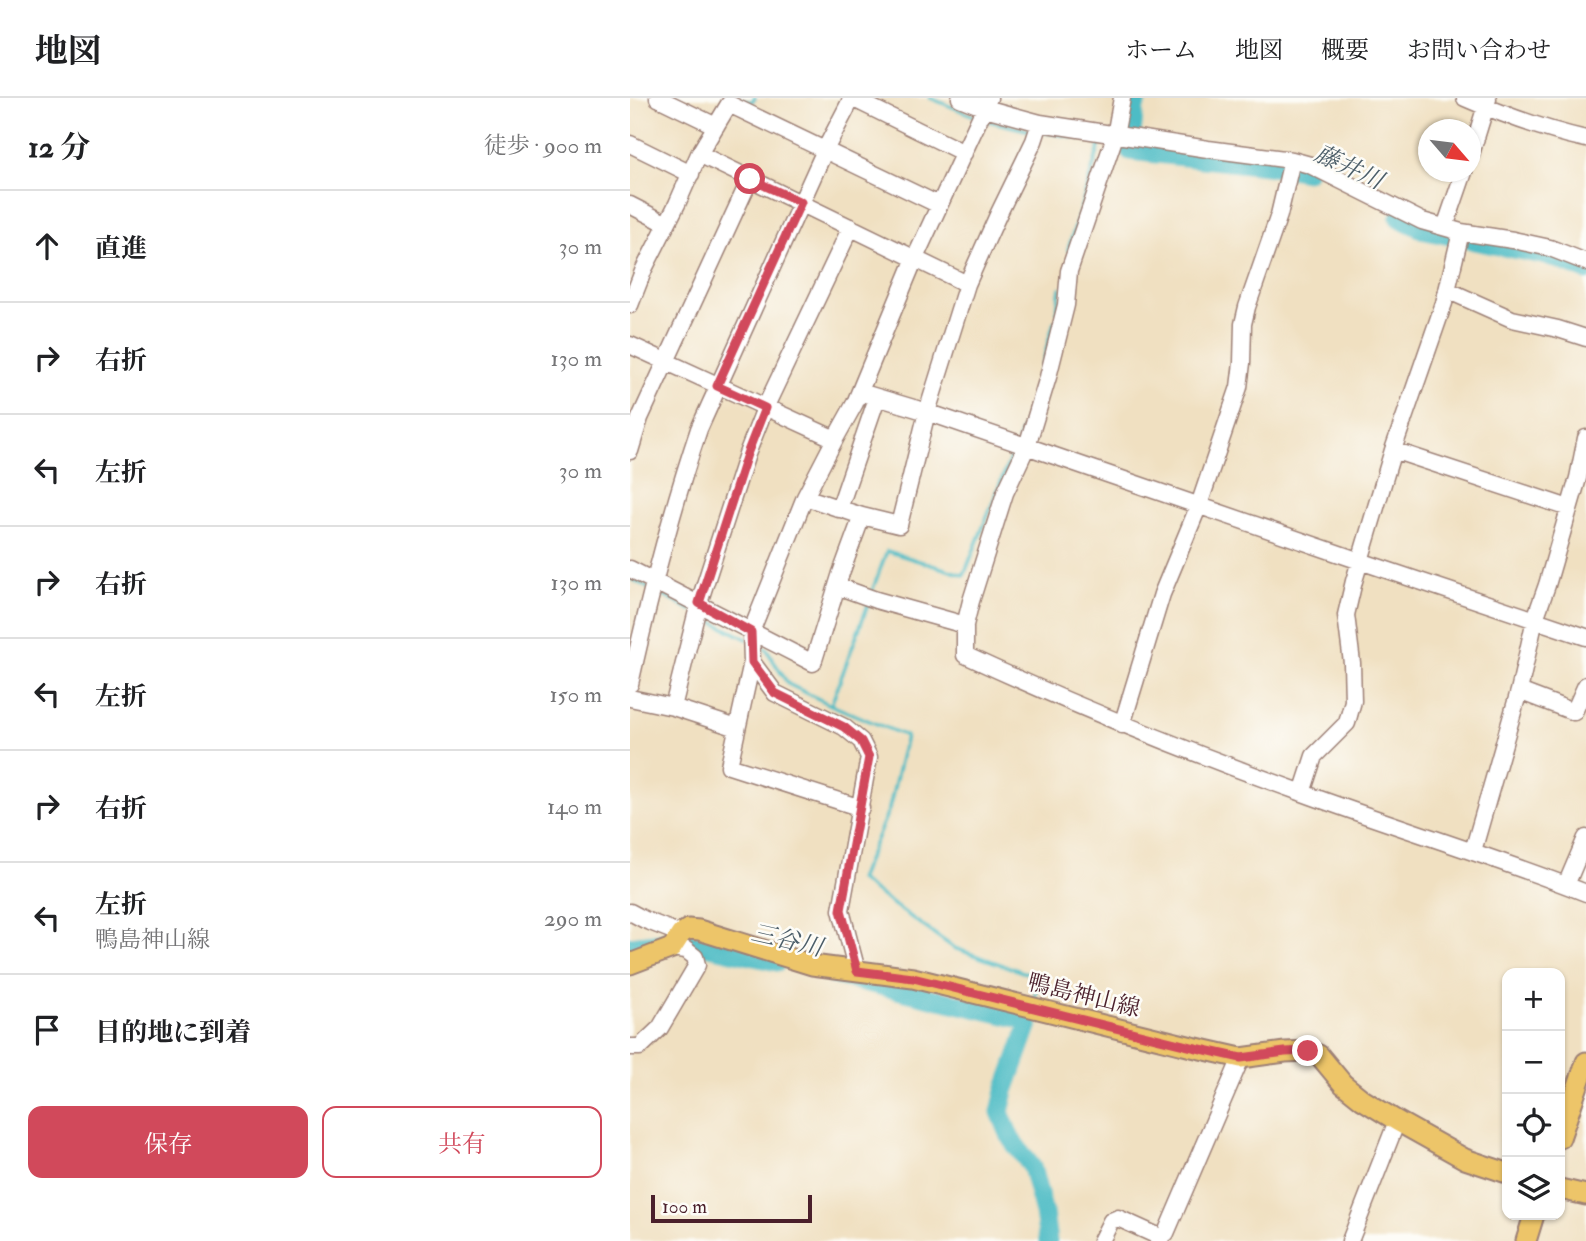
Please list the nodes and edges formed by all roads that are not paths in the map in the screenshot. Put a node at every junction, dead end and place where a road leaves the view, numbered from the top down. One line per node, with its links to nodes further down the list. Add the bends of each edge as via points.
1 (658, 98): 8 (street)
2 (960, 98): 6 (street)
3 (1122, 98): 10 (street)
4 (1465, 98): 5 (street)
5 (1489, 106): 9 (street); 11 (street, via 1560,134)
6 (984, 109): 7 (street); 14 (street)
7 (1040, 123): 10 (street); 29 (street)
8 (716, 126): 13 (street, via 729,104); 15 (street)
9 (1481, 127)
10 (1115, 136): 16 (street); 42 (street, via 1069,271 1066,305 1048,377)
11 (1586, 139)
12 (630, 144): 17 (street)
13 (825, 150): 14 (street, via 852,98); 20 (street); 22 (street)
14 (964, 153): 22 (street)
15 (699, 155): 17 (street); 18 (street)
16 (1291, 165): 25 (street, via 1310,164); 47 (street, via 1243,324 1239,387)
17 (691, 174): 23 (street)
18 (750, 179): 20 (street); 34 (street)
19 (1463, 182): 25 (street)
20 (801, 202): 24 (street); 35 (street)
21 (630, 205): 23 (street)
22 (939, 205): 26 (street)
23 (667, 224): 28 (street)
24 (851, 227): 26 (street); 38 (street)
25 (1456, 234): 27 (street, via 1513,240); 30 (street)
26 (915, 258): 29 (street); 36 (street)
27 (1586, 262)
28 (637, 266): 31 (street)
29 (967, 284): 39 (street)
30 (1447, 290): 32 (street, via 1512,319); 43 (street)
31 (630, 305)
32 (1586, 338)
33 (630, 345): 34 (street)
34 (666, 362): 35 (street); 44 (street)
35 (717, 386): 38 (street); 54 (street, via 683,475)
36 (860, 393): 37 (street); 41 (street)
37 (877, 398): 39 (street); 49 (street)
38 (765, 408): 41 (street); 55 (street)
39 (927, 412): 42 (street); 50 (street, via 899,526)
40 (1586, 438): 45 (street)
41 (835, 439): 46 (street)
42 (1018, 444): 47 (street); 57 (street)
43 (1393, 450): 48 (street); 51 (street)
44 (630, 451)
45 (1581, 485): 48 (street)
46 (805, 497): 49 (street); 59 (street)
47 (1199, 505): 51 (street); 65 (street, via 1162,594)
48 (1569, 508): 56 (street)
49 (839, 509): 50 (street)
50 (862, 516): 53 (street)
51 (1360, 561): 56 (street); 67 (street, via 1346,615 1353,701 1347,723 1314,756)
52 (630, 569): 54 (street)
53 (837, 586): 57 (street); 59 (street, via 813,663)
54 (652, 590): 55 (street); 60 (street)
55 (697, 610): 59 (street); 64 (street)
56 (1535, 619): 58 (street); 62 (street)
57 (965, 625): 65 (street, via 965,655)
58 (1586, 637)
59 (751, 647): 66 (street); 68 (street, via 775,693 844,727 861,741 869,757)
60 (630, 684)
61 (1586, 685): 62 (street, via 1574,712)
62 (1519, 691): 70 (street)
63 (630, 698): 64 (street)
64 (673, 707): 66 (street)
65 (1122, 725): 67 (street)
66 (737, 728): 68 (street, via 729,766)
67 (1303, 793): 70 (street)
68 (861, 808): 76 (street, via 841,910)
69 (1586, 838): 71 (street)
70 (1473, 851): 71 (street)
71 (1566, 885): 72 (street)
72 (1586, 893)
73 (630, 912): 74 (street)
74 (677, 941): 75 (main road, 鴨島神山線); 76 (main road, 鴨島神山線, via 688,929 699,930 812,965); 77 (street, via 695,957 696,965 660,1028 640,1047)
75 (630, 964)
76 (857, 971): 78 (main road, 鴨島神山線, via 913,978)
77 (630, 1047)
78 (1241, 1058): 80 (main road, 鴨島神山線, via 1308,1051 1318,1055 1343,1084); 86 (street, via 1166,1233 1160,1237 1118,1218 1111,1221)
79 (1586, 1062): 81 (main road)
80 (1397, 1121): 82 (main road, 鴨島神山線, via 1465,1159); 87 (street)
81 (1565, 1123)
82 (1502, 1171)
83 (1565, 1190): 84 (main road)
84 (1586, 1195)
85 (1532, 1220): 88 (main road)
86 (1101, 1241)
87 (1350, 1241)
88 (1526, 1241)

